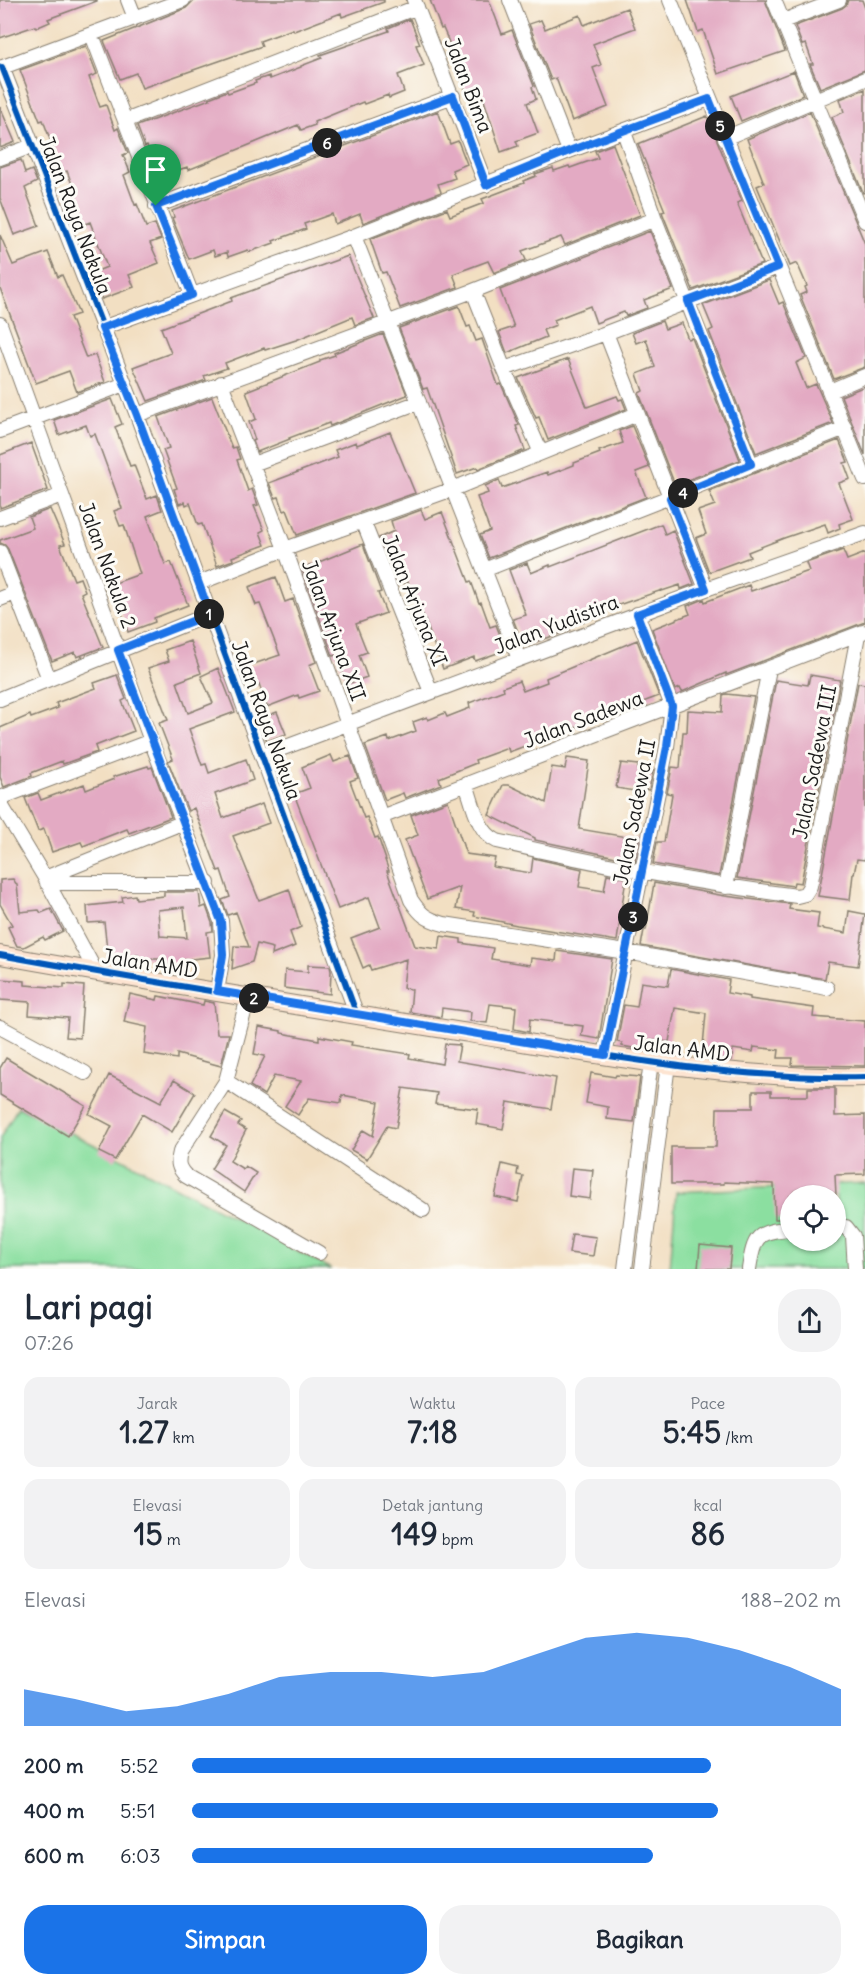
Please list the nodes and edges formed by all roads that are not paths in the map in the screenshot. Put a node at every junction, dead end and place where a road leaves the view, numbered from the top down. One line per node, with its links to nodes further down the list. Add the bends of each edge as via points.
1 (128, 0): 8 (street)
2 (183, 0): 8 (street)
3 (510, 0): 20 (street)
4 (670, 0): 14 (street)
5 (774, 0): 9 (street)
6 (839, 0): 9 (street)
7 (416, 3): 13 (street, Jalan Bima); 16 (street)
8 (135, 18): 10 (street)
9 (783, 21): 15 (street)
10 (92, 35): 11 (street); 16 (street)
11 (1, 68): 19 (street, Jalan Raya Nakula)
12 (865, 79): 15 (street)
13 (453, 96): 22 (street, Jalan Bima); 23 (street)
14 (709, 99): 17 (street); 18 (street)
15 (815, 100): 18 (street); 25 (street)
16 (125, 121): 23 (street)
17 (624, 132): 20 (street); 24 (street)
18 (725, 138): 27 (street)
19 (32, 146): 21 (street); 33 (street, Jalan Raya Nakula)
20 (569, 151): 22 (street)
21 (0, 158)
22 (486, 185): 26 (street)
23 (156, 206): 29 (street)
24 (655, 219): 28 (street); 30 (street)
25 (865, 221)
26 (354, 236): 29 (street); 31 (street)
27 (778, 267): 30 (street); 39 (street)
28 (473, 291): 31 (street); 35 (street)
29 (192, 295): 33 (street)
30 (688, 301): 34 (street); 48 (street)
31 (389, 322): 37 (street); 40 (street)
32 (0, 324): 43 (street, Jalan Nakula 2)
33 (102, 328): 38 (street, Jalan Raya Nakula)
34 (606, 333): 35 (street); 41 (street)
35 (504, 369): 46 (street)
36 (865, 376): 39 (street)
37 (221, 383): 42 (street); 47 (street, Jalan Arjuna XII)
38 (125, 384): 42 (street, Jalan Raya Nakula); 43 (street)
39 (830, 391): 44 (street)
40 (419, 402): 47 (street); 50 (street)
41 (637, 414): 46 (street); 52 (street)
42 (137, 415): 59 (street, Jalan Raya Nakula)
43 (35, 418): 45 (street); 51 (street, Jalan Nakula 2)
44 (845, 428): 48 (street); 49 (street)
45 (0, 431)
46 (541, 453): 50 (street)
47 (253, 464): 56 (street, Jalan Arjuna XII)
48 (751, 464): 52 (street)
49 (865, 478)
50 (453, 489): 54 (street); 58 (street)
51 (62, 495): 53 (street); 66 (street, Jalan Nakula 2)
52 (670, 498): 58 (street); 60 (street)
53 (0, 518)
54 (363, 521): 56 (street); 70 (street, Jalan Arjuna XI)
55 (865, 533): 60 (street, Jalan Yudistira)
56 (285, 549): 59 (street); 73 (street, Jalan Arjuna XII)
57 (0, 552): 61 (street)
58 (484, 570): 67 (street)
59 (199, 583): 63 (street, Jalan Raya Nakula)
60 (706, 589): 64 (street, Jalan Yudistira)
61 (15, 593): 62 (street); 69 (street)
62 (0, 599)
63 (210, 614): 66 (street); 75 (street, Jalan Raya Nakula)
64 (637, 614): 67 (street, Jalan Yudistira); 72 (street, Jalan Sadewa II)
65 (862, 633): 68 (street, Jalan Sadewa); 84 (street, Jalan Sadewa III, via 810,886 805,894 797,896)
66 (118, 650): 69 (street); 74 (street, Jalan Nakula 2)
67 (519, 659): 70 (street, Jalan Yudistira)
68 (769, 669): 72 (street, Jalan Sadewa); 84 (street)
69 (49, 679): 71 (street)
70 (431, 692): 73 (street, Jalan Yudistira)
71 (0, 699)
72 (672, 706): 76 (street, Jalan Sadewa); 81 (street, Jalan Sadewa II)
73 (347, 723): 75 (street, Jalan Yudistira); 79 (street, Jalan Arjuna XII)
74 (152, 741): 77 (street); 80 (street, Jalan Nakula 2)
75 (262, 756): 91 (street, Jalan Raya Nakula)
76 (466, 784): 79 (street, Jalan Sadewa); 81 (street, via 483,831 490,838)
77 (0, 798)
78 (0, 803): 82 (street)
79 (381, 817): 85 (street, Jalan Arjuna XII, via 411,900 428,919)
80 (184, 822): 82 (street); 83 (street, Jalan Nakula 2)
81 (643, 871): 84 (street); 85 (street, Jalan Sadewa II)
82 (46, 880): 83 (street); 87 (street)
83 (208, 883): 89 (street, Jalan Nakula 2, via 223,936)
84 (726, 887)
85 (626, 952): 88 (street, Jalan Arjuna XII); 93 (street, Jalan Sadewa II)
86 (0, 955): 87 (street, Jalan AMD)
87 (96, 972): 89 (street, Jalan AMD)
88 (827, 988)
89 (217, 991): 90 (street, Jalan AMD)
90 (248, 997): 91 (street, Jalan AMD); 97 (street)
91 (357, 1015): 93 (street, Jalan AMD)
92 (0, 1027): 95 (street)
93 (605, 1055): 94 (street, Jalan AMD)
94 (659, 1063): 96 (street, Jalan AMD, via 797,1077); 102 (street); 103 (street)
95 (85, 1074)
96 (865, 1077)
97 (226, 1081): 98 (street); 101 (street, via 180,1152 179,1169)
98 (423, 1210)
99 (846, 1227): 105 (street, via 853,1236)
100 (780, 1229): 104 (street, via 762,1234)
101 (319, 1253)
102 (625, 1269)
103 (642, 1269)
104 (749, 1269)
105 (855, 1269)

